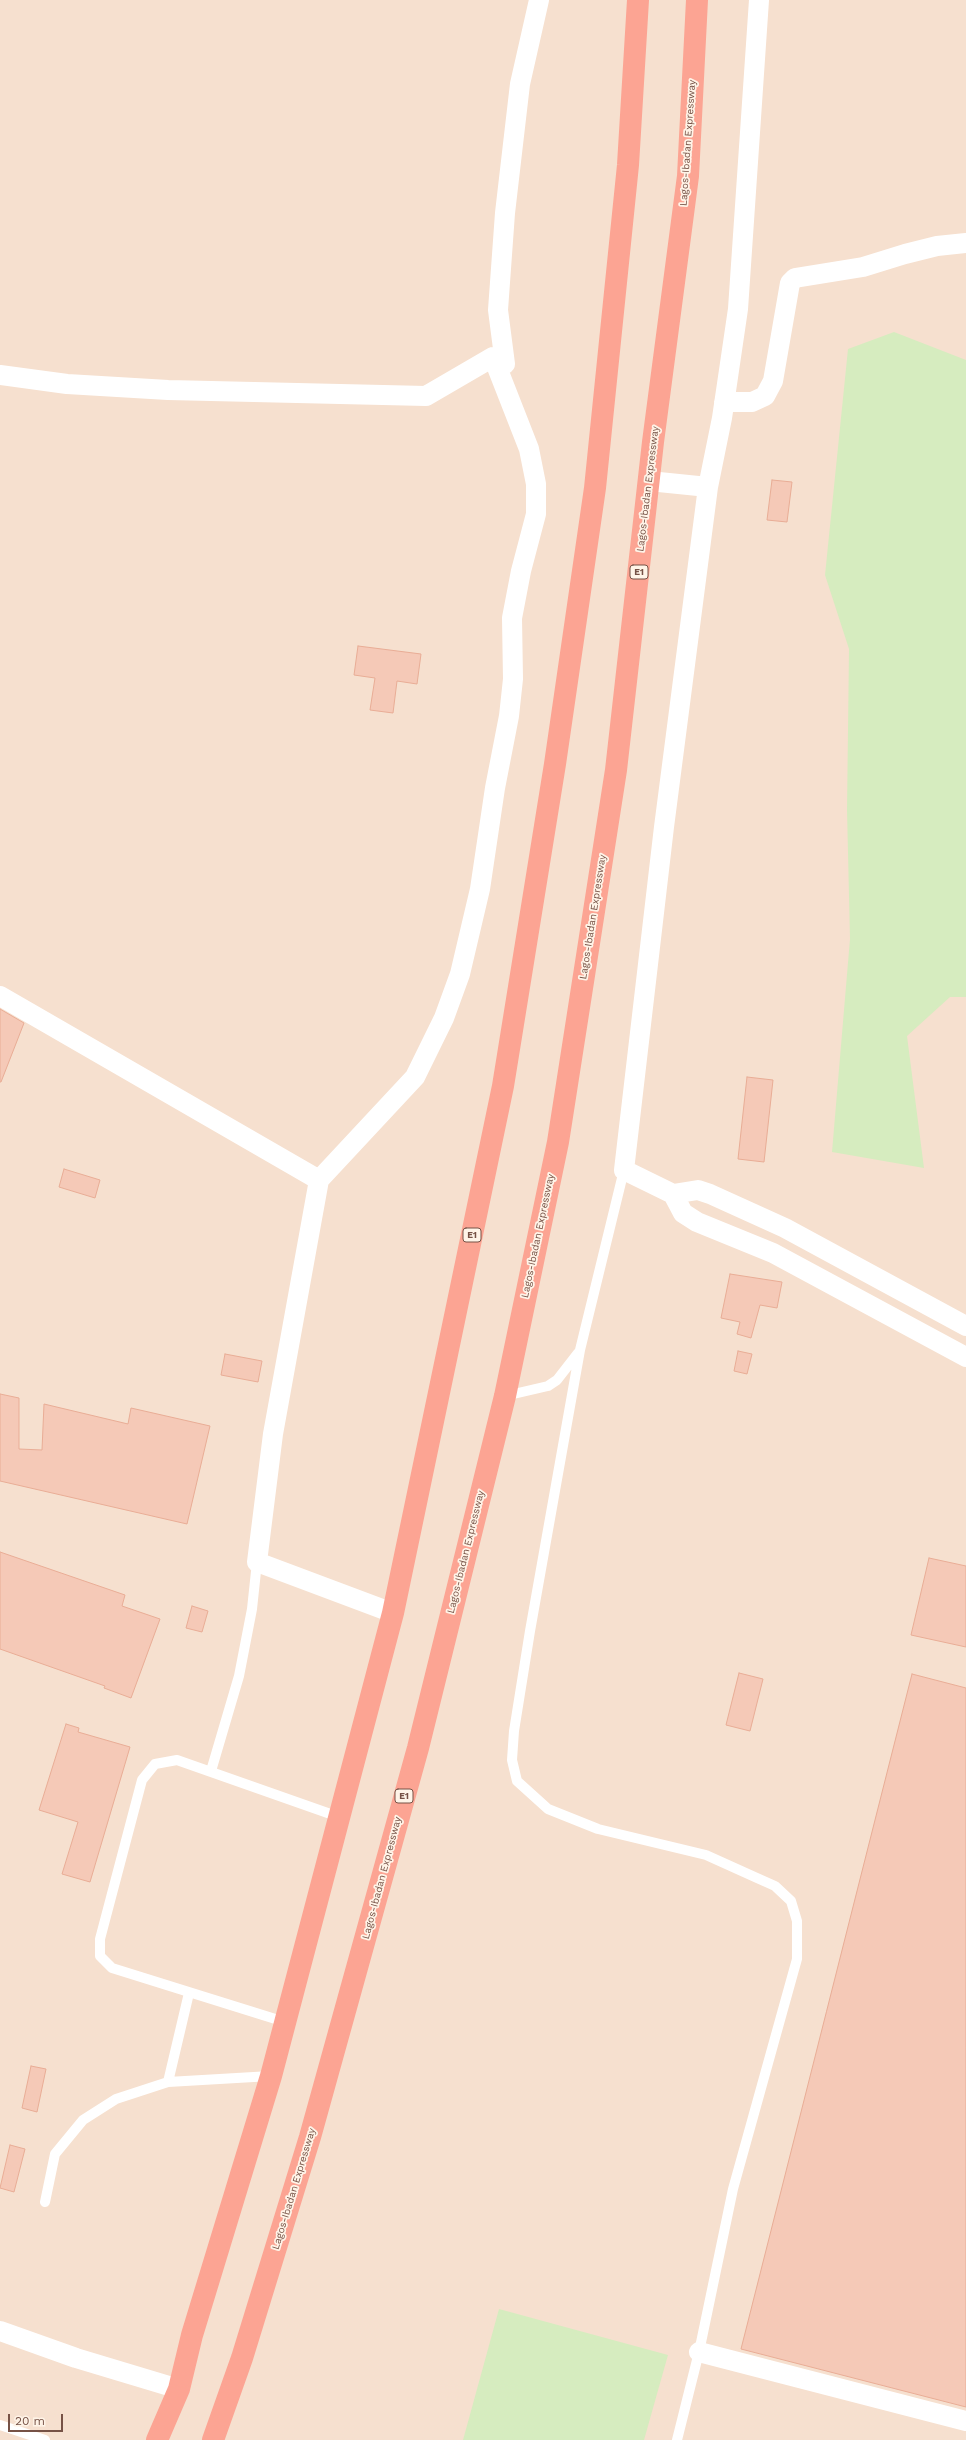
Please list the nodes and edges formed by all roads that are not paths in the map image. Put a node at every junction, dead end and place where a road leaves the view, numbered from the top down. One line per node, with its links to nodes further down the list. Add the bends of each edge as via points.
1 (539, 0): 6 (street, via 520,84 505,213 498,310 505,364)
2 (638, 0): 20 (highway, E1, via 628,165 595,488 555,764 503,1086)
3 (697, 0): 9 (highway, Lagos-Ibadan Expressway / E1, via 688,176)
4 (759, 0): 8 (street, via 738,308)
5 (966, 243): 8 (street, via 937,246 863,267 795,278 790,283 773,381 765,396 752,402)
6 (494, 357): 7 (street, via 426,396 168,390 66,384); 13 (street, via 529,449 536,484 536,514 512,618 513,679 509,716 480,889 460,974 444,1018 415,1077)
7 (0, 375)
8 (724, 402): 10 (street)
9 (649, 480): 10 (street); 18 (highway, Lagos-Ibadan Expressway / E1, via 613,793 558,1142)
10 (708, 487): 12 (street, via 663,835)
11 (0, 996): 13 (street)
12 (624, 1170): 14 (street); 16 (lane)
13 (319, 1180): 19 (street, via 273,1434)
14 (672, 1194): 15 (street, via 698,1190 717,1197 785,1228); 17 (street, via 684,1213 697,1222 773,1253)
15 (966, 1326)
16 (580, 1350): 18 (lane, via 557,1380 548,1386); 29 (lane, via 514,1731 512,1760 517,1781 548,1809 598,1829 706,1855 775,1886 791,1901 797,1921 797,1959 733,2189)
17 (966, 1357)
18 (505, 1396): 35 (highway, Lagos-Ibadan Expressway / E1, via 418,1748 310,2137 242,2358)
19 (257, 1562): 20 (street); 21 (lane, via 252,1609 239,1676)
20 (393, 1614): 22 (highway, E1)
21 (211, 1771): 22 (lane); 23 (lane, via 177,1760 155,1764 142,1780 100,1939 100,1956 112,1968)
22 (339, 1817): 24 (highway, E1)
23 (188, 1993): 24 (lane); 26 (lane)
24 (285, 2022): 25 (highway, E1)
25 (271, 2076): 26 (lane); 30 (highway, E1, via 192,2335)
26 (168, 2082): 27 (lane, via 116,2099 83,2120 55,2154)
27 (45, 2202)
28 (0, 2331): 30 (street, via 76,2358)
29 (699, 2352): 31 (street); 36 (lane)
30 (179, 2389): 34 (highway, E1)
31 (966, 2421)
32 (0, 2425): 33 (lane)
33 (45, 2440)
34 (157, 2440)
35 (213, 2440)
36 (677, 2440)

